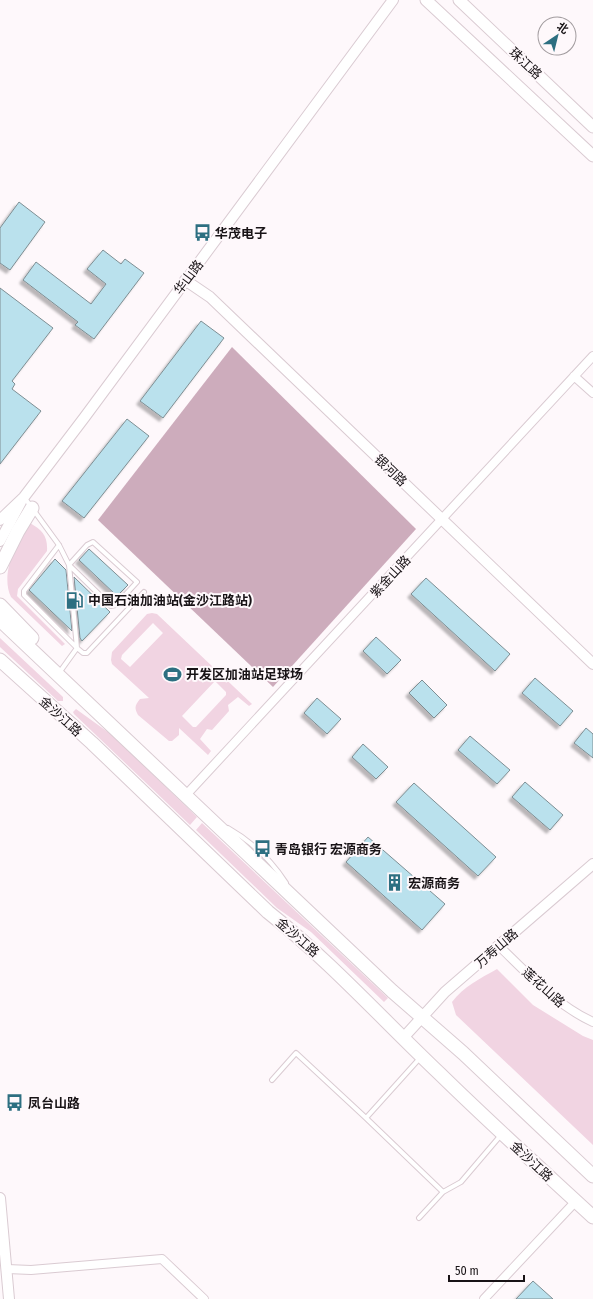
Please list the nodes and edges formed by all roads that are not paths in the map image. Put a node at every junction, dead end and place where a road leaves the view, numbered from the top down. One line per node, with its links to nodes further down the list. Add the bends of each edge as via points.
1 (393, 0): 6 (street, 华山路)
2 (426, 0): 5 (main road)
3 (459, 0): 4 (main road, 珠江路)
4 (593, 127)
5 (593, 156)
6 (185, 280): 10 (street, 华山路); 13 (street, 银河路, via 210,297)
7 (593, 356): 8 (street, 紫金山路)
8 (574, 376): 9 (street); 13 (street, 紫金山路)
9 (593, 393)
10 (24, 497): 11 (lane); 12 (street); 14 (street)
11 (32, 508): 15 (lane); 17 (main road)
12 (0, 520)
13 (443, 520): 23 (street, 银河路); 27 (street, 紫金山路)
14 (0, 541)
15 (59, 545): 16 (lane); 21 (lane, via 24,591 24,595)
16 (69, 565): 16 (lane, via 111,606 116,605 137,582 93,542 86,545); 21 (lane)
17 (0, 567)
18 (144, 592): 21 (lane, via 87,653)
19 (0, 605): 25 (main road, via 38,645)
20 (0, 620): 25 (main road, 金沙江路)
21 (78, 648): 25 (lane)
22 (0, 660): 26 (main road, 金沙江路)
23 (593, 664)
24 (0, 674): 26 (main road, via 14,681)
25 (58, 675): 27 (main road, 金沙江路)
26 (53, 710): 32 (main road, 金沙江路, via 92,743 268,912 299,937)
27 (186, 795): 30 (main road, 金沙江路)
28 (593, 864): 29 (street, 万寿山路)
29 (499, 946): 30 (street, 万寿山路, via 445,992); 31 (street, 莲花山路, via 572,1012)
30 (421, 1017): 32 (street, 万寿山路); 37 (main road, 金沙江路, via 463,1053)
31 (593, 1022)
32 (404, 1037): 33 (main road, 金沙江路)
33 (422, 1056): 35 (lane); 36 (main road, 金沙江路)
34 (272, 1080): 35 (lane, via 296,1053)
35 (366, 1118): 38 (lane)
36 (503, 1133): 38 (lane, via 461,1182); 40 (main road, 金沙江路)
37 (593, 1176)
38 (443, 1192): 41 (lane)
39 (0, 1198): 43 (street)
40 (576, 1201): 42 (main road, 金沙江路); 46 (street)
41 (419, 1218)
42 (593, 1218)
43 (7, 1269): 44 (street); 45 (street, via 31,1270 162,1259)
44 (9, 1299)
45 (204, 1299)
46 (484, 1299)

